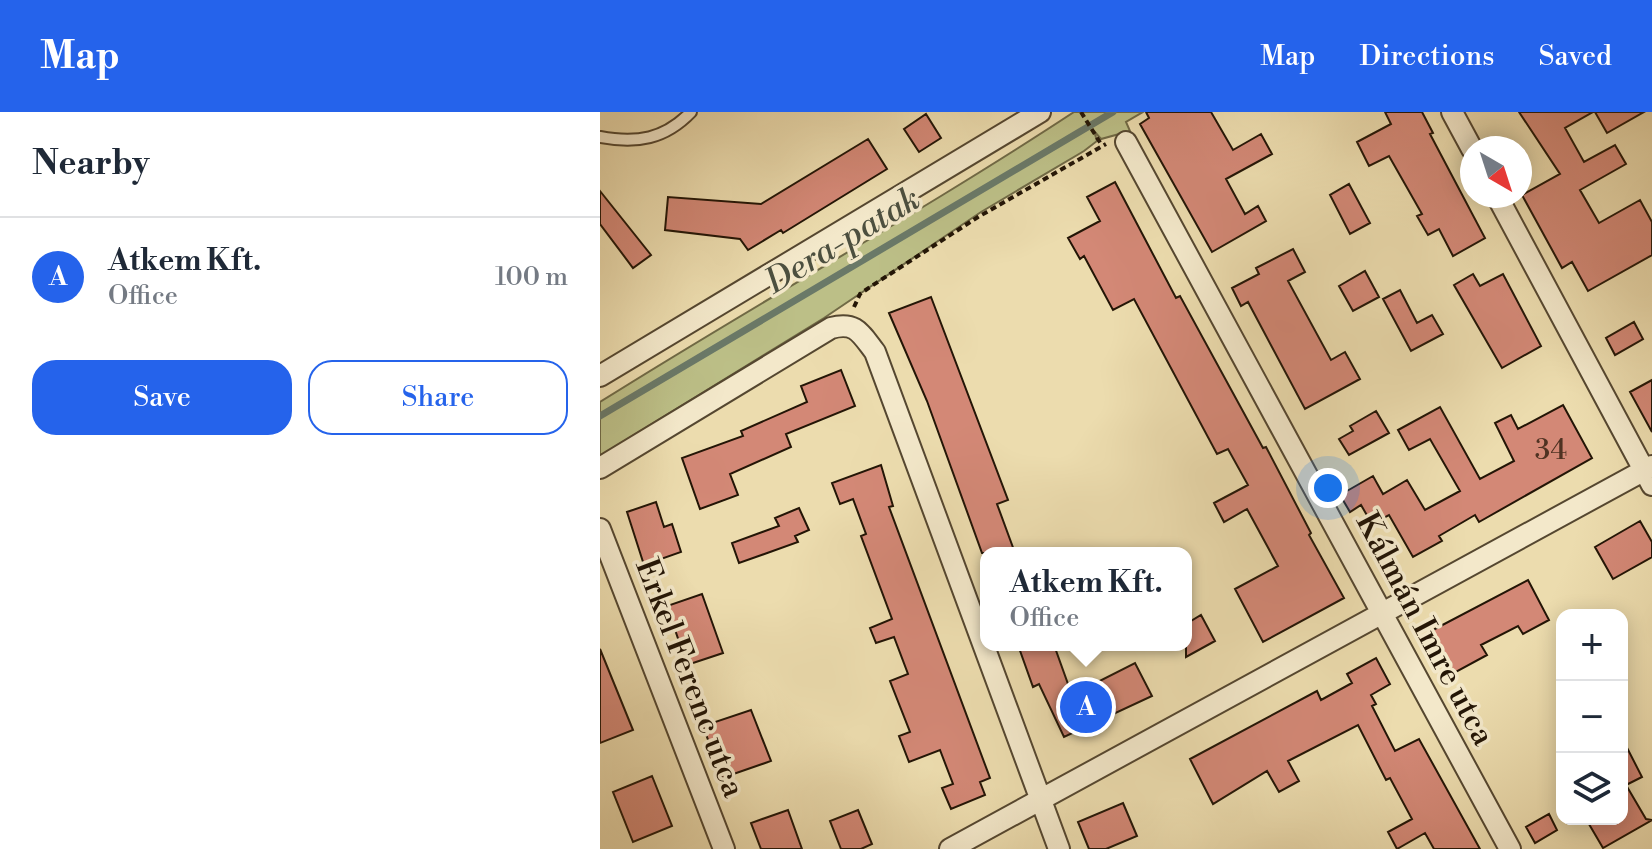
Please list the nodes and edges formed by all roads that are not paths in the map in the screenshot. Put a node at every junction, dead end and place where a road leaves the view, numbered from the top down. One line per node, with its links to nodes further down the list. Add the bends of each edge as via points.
1 (691, 112): 5 (lane, via 662,136)
2 (1040, 112): 8 (street)
3 (1452, 112): 4 (street)
4 (1465, 136)
5 (600, 137)
6 (1126, 142): 12 (street, Kálmán Imre utca)
7 (1504, 208): 10 (street)
8 (600, 376)
9 (600, 468): 13 (street, via 831,328 857,328 875,352)
10 (1649, 474): 12 (street)
11 (600, 529): 16 (street, Erkel Ferenc utca)
12 (1384, 615): 15 (street); 19 (street, Kálmán Imre utca)
13 (980, 637)
14 (985, 651): 15 (street)
15 (1041, 802): 17 (street); 18 (street)
16 (724, 849)
17 (950, 849)
18 (1059, 849)
19 (1510, 849)

